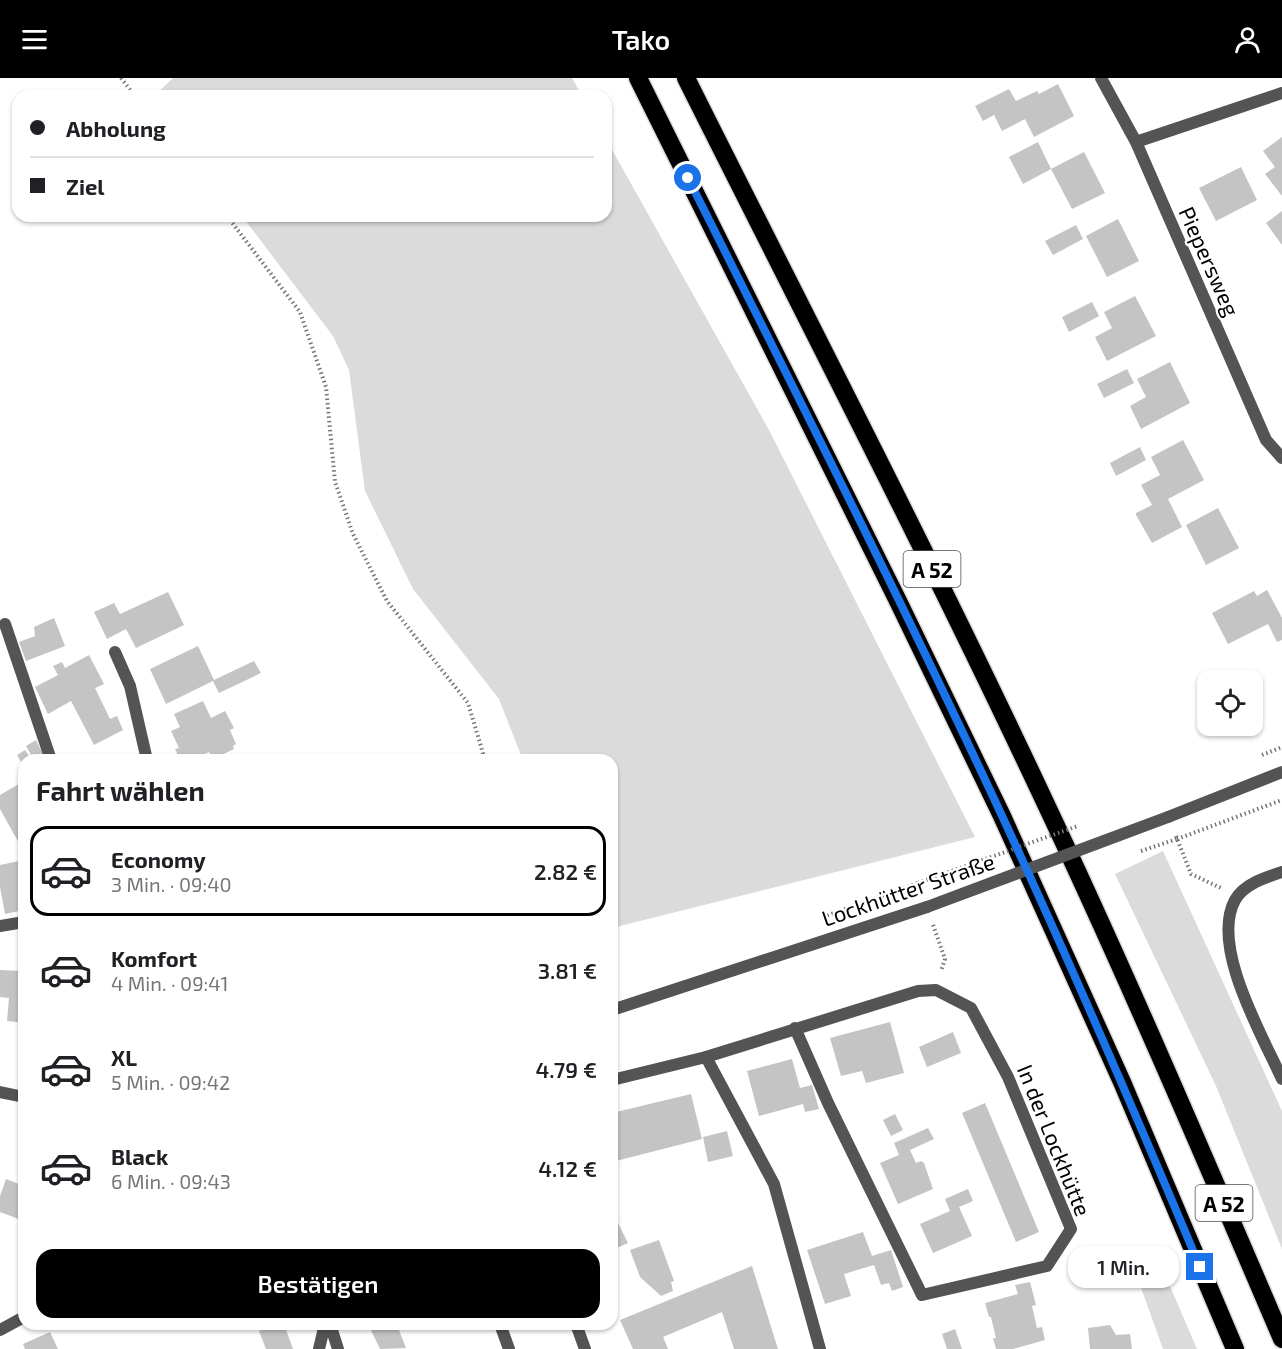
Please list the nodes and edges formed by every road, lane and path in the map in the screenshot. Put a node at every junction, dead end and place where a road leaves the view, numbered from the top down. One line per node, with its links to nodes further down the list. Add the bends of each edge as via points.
1 (121, 78): 5 (path)
2 (638, 78): 44 (highway, A 52, via 1002,816 1122,1082)
3 (686, 78): 38 (highway, A 52, via 1044,800 1166,1066)
4 (1101, 78): 7 (street, Piepersweg)
5 (130, 90)
6 (1282, 93): 7 (street)
7 (1136, 142): 9 (street, Piepersweg, via 1266,440)
8 (232, 222): 14 (path, via 300,312 326,387 335,482 353,534 387,601 468,703)
9 (1282, 458)
10 (5, 624): 12 (street)
11 (114, 652): 13 (street, via 130,686)
12 (49, 754)
13 (146, 754)
14 (483, 754)
15 (1282, 772): 21 (street, Lockhütter Straße, bridge)
16 (1282, 800): 20 (path, via 1177,839 1191,874)
17 (1083, 824): 19 (path, bridge)
18 (1282, 872): 20 (street, via 1257,880)
19 (918, 883)
20 (1236, 899): 29 (street, via 1227,928 1237,980)
21 (927, 907): 24 (path, via 945,958); 25 (street, Lockhütter Straße)
22 (18, 923): 23 (street)
23 (0, 926)
24 (936, 990): 26 (street, via 918,991); 26 (street, In der Lockhütte, via 971,1008 1008,1077 1071,1229 1047,1266 922,1295)
25 (618, 1008)
26 (795, 1028): 27 (street)
27 (706, 1057): 28 (street); 43 (street, via 774,1184)
28 (618, 1079)
29 (1282, 1079)
30 (0, 1092): 31 (street)
31 (18, 1096)
32 (18, 1320): 33 (street)
33 (0, 1330)
34 (323, 1330): 39 (street)
35 (332, 1330): 40 (street)
36 (502, 1330): 41 (street)
37 (578, 1330): 42 (street)
38 (1282, 1339)
39 (320, 1349)
40 (338, 1349)
41 (509, 1349)
42 (585, 1349)
43 (820, 1349)
44 (1235, 1349)

